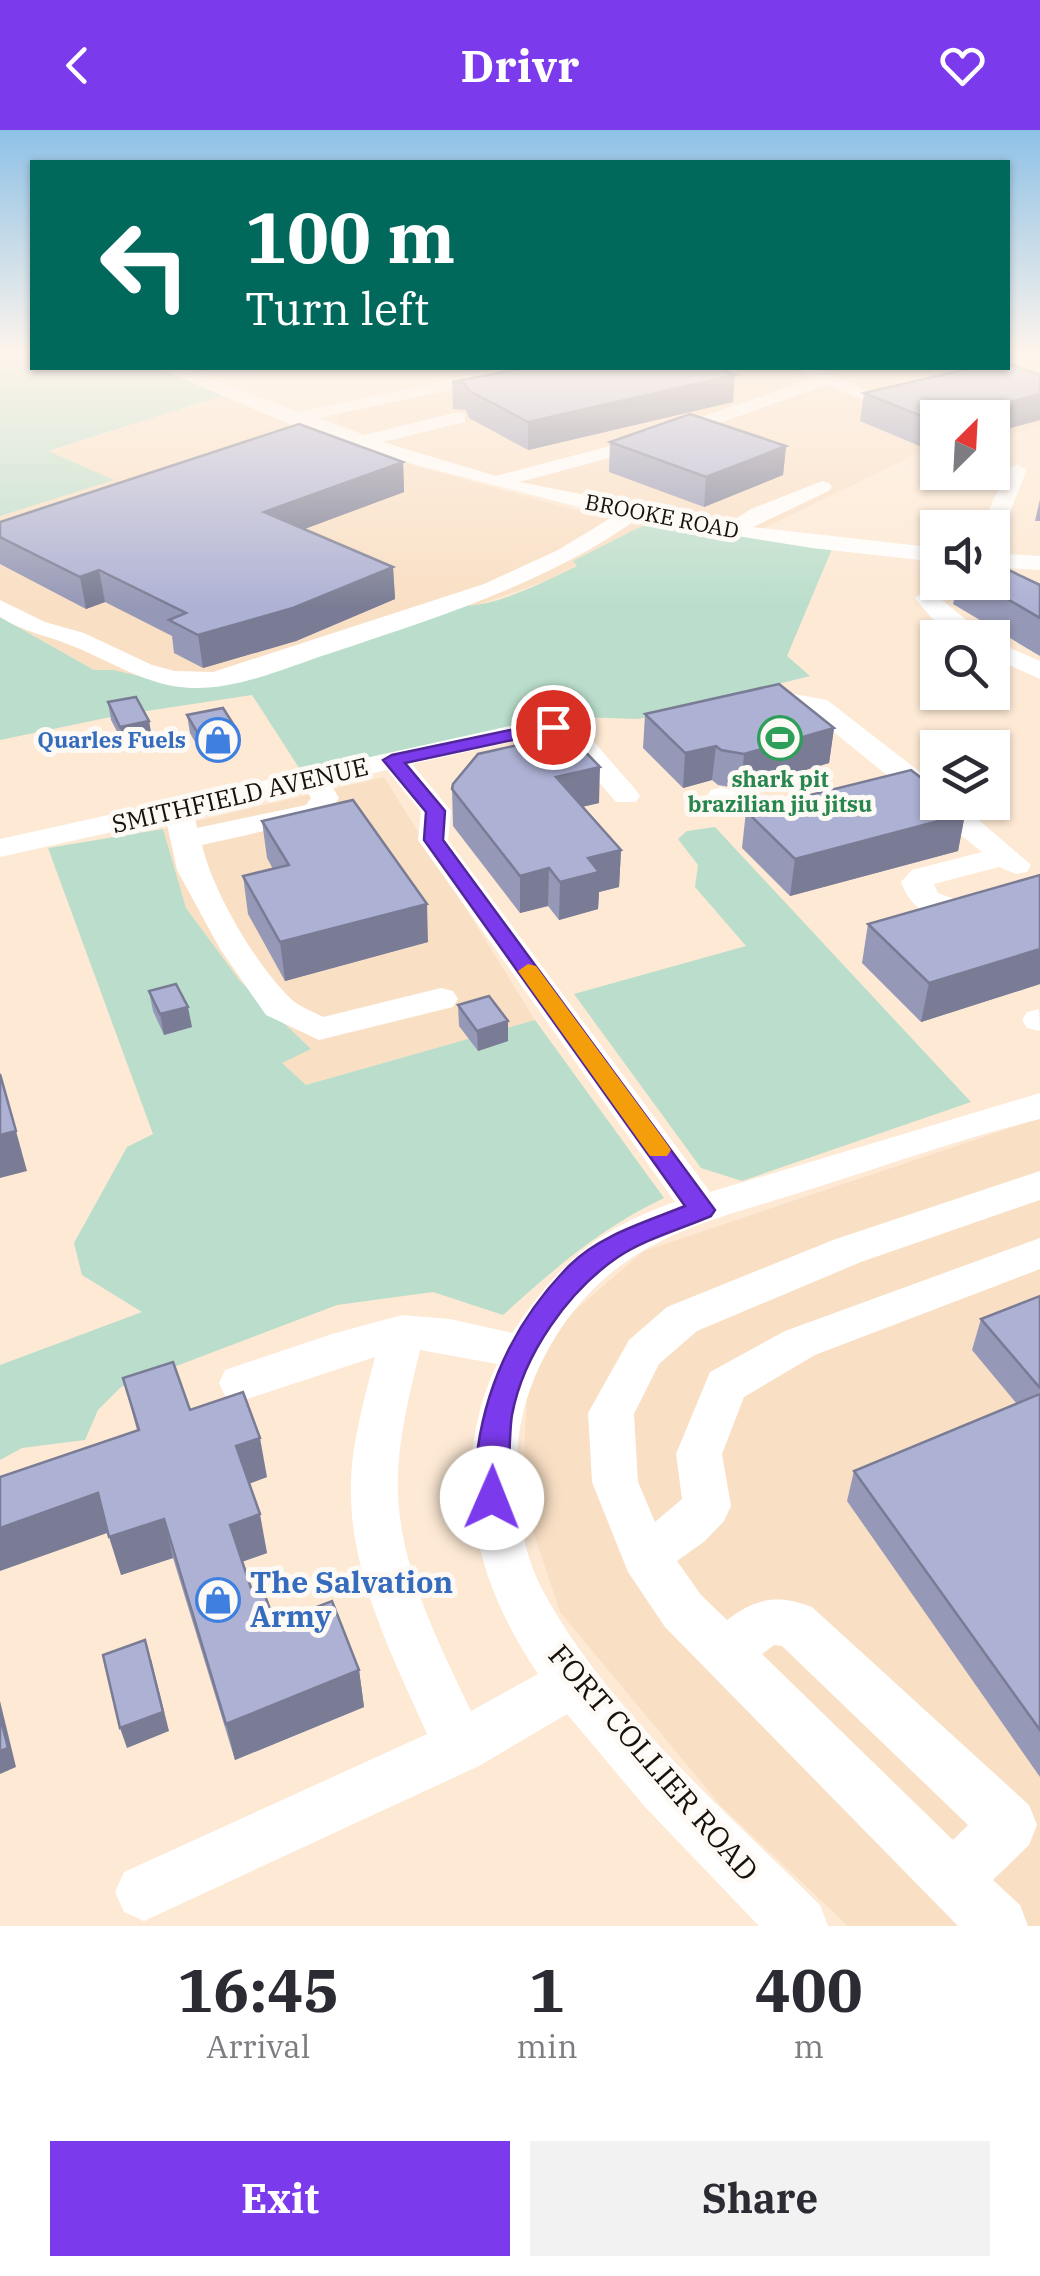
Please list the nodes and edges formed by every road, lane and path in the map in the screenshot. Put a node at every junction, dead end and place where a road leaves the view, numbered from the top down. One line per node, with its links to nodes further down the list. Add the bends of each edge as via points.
1 (361, 440): 4 (street, BROOKE ROAD)
2 (369, 440): 4 (street)
3 (653, 440): 8 (street)
4 (364, 441): 5 (street, BROOKE ROAD)
5 (405, 455): 6 (street); 8 (street, BROOKE ROAD)
6 (366, 466)
7 (1018, 470): 10 (street)
8 (497, 481): 11 (street, BROOKE ROAD)
9 (822, 487): 12 (street)
10 (1000, 510)
11 (634, 512): 12 (street, BROOKE ROAD); 17 (street, via 550,565 426,614 213,680 151,674)
12 (734, 530): 13 (street, BROOKE ROAD)
13 (920, 553)
14 (1010, 561): 15 (street)
15 (1040, 563)
16 (1040, 604): 18 (street, via 1013,590 962,583 927,598)
17 (0, 608)
18 (951, 620)
19 (1010, 656): 20 (street)
20 (1040, 670)
21 (727, 714): 25 (street, via 774,702 818,706)
22 (589, 752): 23 (street, SMITHFIELD AVENUE, via 572,732 542,727); 24 (street); 31 (street, SMITHFIELD AVENUE)
23 (392, 760): 29 (street); 34 (street, SMITHFIELD AVENUE, via 313,778 325,798 317,810)
24 (551, 760)
25 (908, 777): 27 (street); 28 (street)
26 (458, 783): 29 (street)
27 (872, 786)
28 (920, 787)
29 (420, 792): 41 (street, via 436,811 434,840)
30 (836, 795): 32 (street, via 766,809)
31 (626, 796)
32 (721, 796)
33 (960, 820): 36 (street)
34 (182, 824): 35 (street, SMITHFIELD AVENUE); 38 (street, via 192,870 278,1008 319,1028)
35 (0, 848)
36 (1004, 856): 37 (street); 37 (street, via 922,877 920,892 944,910 958,910)
37 (1040, 885)
38 (440, 999)
39 (1038, 1109): 41 (street, FORT COLLIER ROAD)
40 (1040, 1185): 46 (street, via 847,1251 682,1319 644,1352 611,1413 615,1482)
41 (702, 1210): 44 (street, FORT COLLIER ROAD, via 612,1247 580,1272)
42 (1040, 1253): 46 (street, via 800,1343 726,1386 699,1454 707,1506)
43 (402, 1332): 44 (street); 45 (street); 49 (street, via 380,1432 375,1512 395,1599)
44 (521, 1352): 48 (street, FORT COLLIER ROAD, via 498,1412 492,1498 517,1590)
45 (241, 1383)
46 (645, 1556): 47 (street)
47 (724, 1653): 50 (street); 50 (street, via 766,1621 794,1624 1010,1824)
48 (575, 1682): 49 (street); 52 (street, FORT COLLIER ROAD)
49 (460, 1747): 51 (street)
50 (952, 1880): 53 (street)
51 (144, 1892)
52 (799, 1926)
53 (999, 1926)

